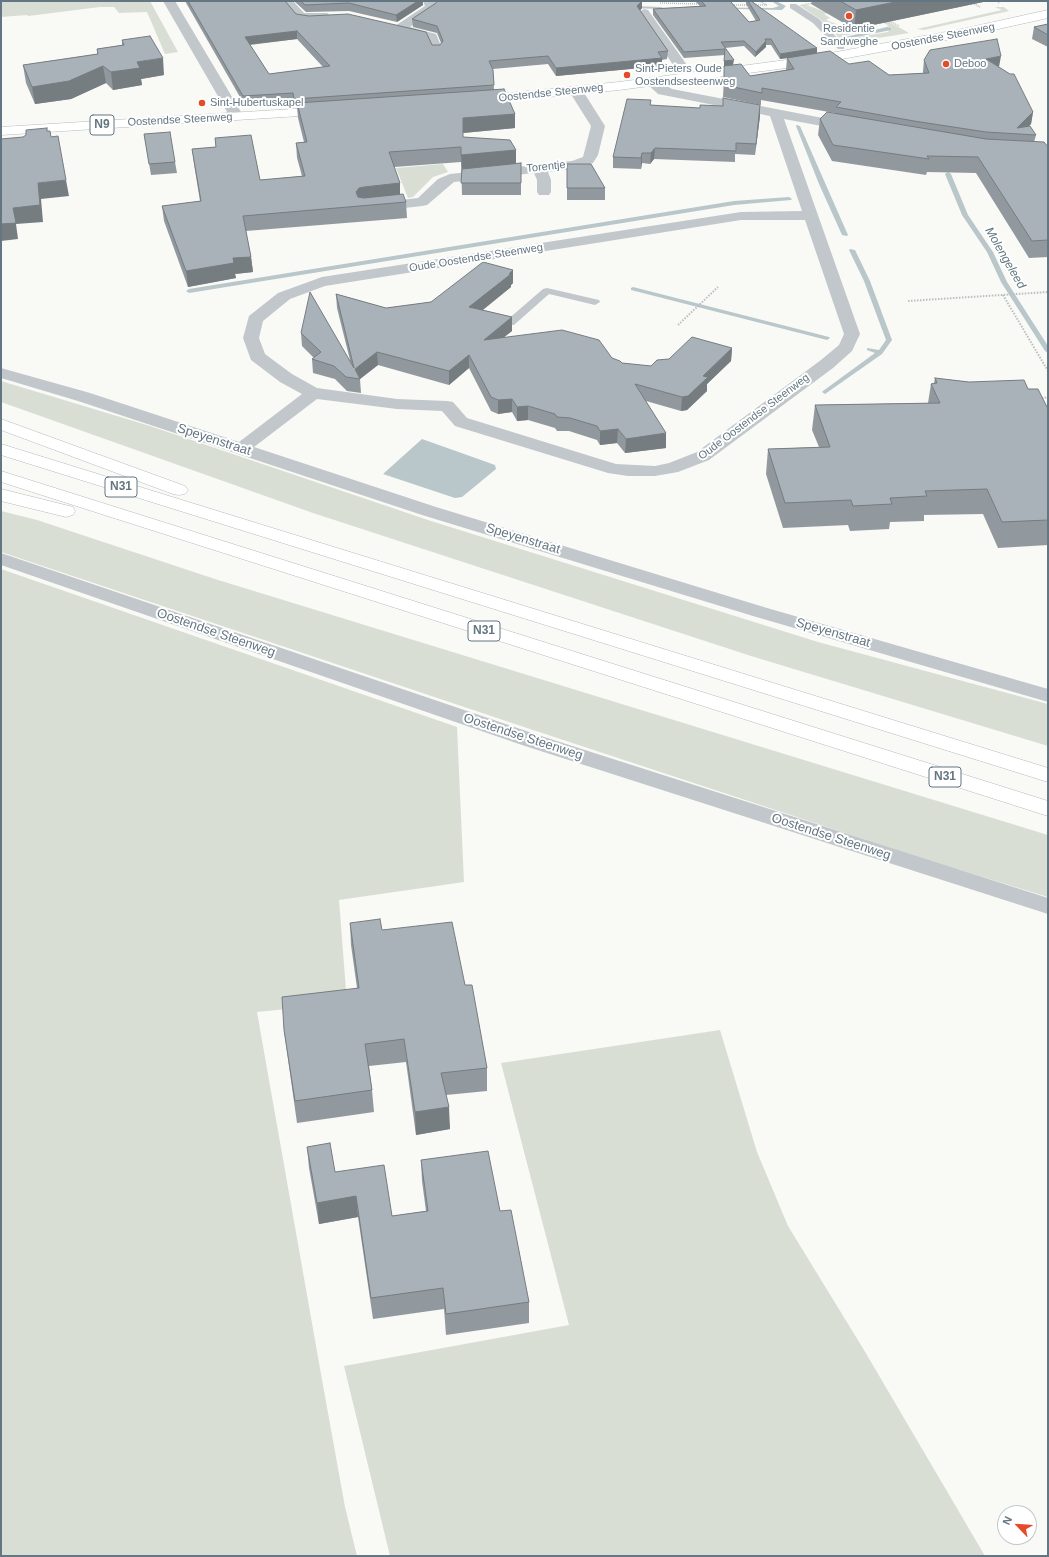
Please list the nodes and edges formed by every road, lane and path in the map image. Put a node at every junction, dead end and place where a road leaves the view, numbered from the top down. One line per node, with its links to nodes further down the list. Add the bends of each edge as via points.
1 (169, 1): 32 (street)
2 (286, 1): 19 (street, via 301,17)
3 (429, 1): 23 (street, via 431,7)
4 (693, 1): 10 (path)
5 (742, 1): 14 (path)
6 (759, 1): 14 (path, via 767,5)
7 (997, 1): 8 (path)
8 (999, 2)
9 (656, 3): 10 (path)
10 (696, 4): 11 (path)
11 (702, 4)
12 (727, 4): 14 (path)
13 (974, 4): 16 (path)
14 (746, 5)
15 (793, 6): 24 (lane, via 816,21)
16 (980, 7)
17 (644, 13): 26 (street)
18 (1048, 14): 26 (main road, Oostendse Steenweg, via 886,48)
19 (342, 16)
20 (887, 20): 22 (path)
21 (384, 25): 23 (street)
22 (900, 27)
23 (399, 28): 25 (street, via 432,37)
24 (841, 47)
25 (436, 48)
26 (689, 78): 27 (main road, Oostendse Steenweg)
27 (652, 82): 28 (main road, Oostendse Steenweg); 31 (street, via 670,93)
28 (576, 91): 29 (main road, Oostendse Steenweg); 35 (street, Torentje, via 598,126 591,155 582,163)
29 (463, 102)
30 (339, 110): 32 (main road, Oostendse Steenweg / N9)
31 (775, 112): 33 (street); 38 (street, Oude Oostendse Steenweg)
32 (237, 117): 34 (main road, Oostendse Steenweg / N9)
33 (859, 128)
34 (1, 130)
35 (539, 168): 36 (street, via 544,180); 37 (street, Torentje, via 450,178 422,202)
36 (544, 192)
37 (365, 208)
38 (812, 215): 48 (street, Oude Oostendse Steenweg, via 741,216 322,282 284,296 255,319 251,338 257,356 286,378); 48 (street, Oude Oostendse Steenweg, via 852,334 846,347 827,364 693,461 655,471 614,469 461,422 447,406 397,404)
39 (718, 287): 45 (path)
40 (1048, 292): 41 (path)
41 (1003, 295): 42 (path); 46 (path)
42 (908, 301)
43 (595, 302): 44 (lane, via 547,291)
44 (510, 323)
45 (678, 325)
46 (1048, 372)
47 (1, 373): 53 (street, Speyenstraat, via 84,397)
48 (313, 393): 53 (street)
49 (1048, 397): 50 (path, via 1040,397)
50 (1037, 402)
51 (1, 424): 57 (main road, via 178,490)
52 (1, 449): 57 (main road, N31)
53 (241, 449): 59 (street, Speyenstraat, via 437,513 760,612)
54 (1, 476): 56 (main road, N31)
55 (1, 495): 56 (main road, via 75,513)
56 (126, 517): 61 (main road, N31)
57 (241, 524): 60 (main road, N31)
58 (1, 559): 62 (street, Oostendse Steenweg, via 530,740)
59 (1048, 696)
60 (1048, 775)
61 (1048, 809)
62 (1048, 906)

